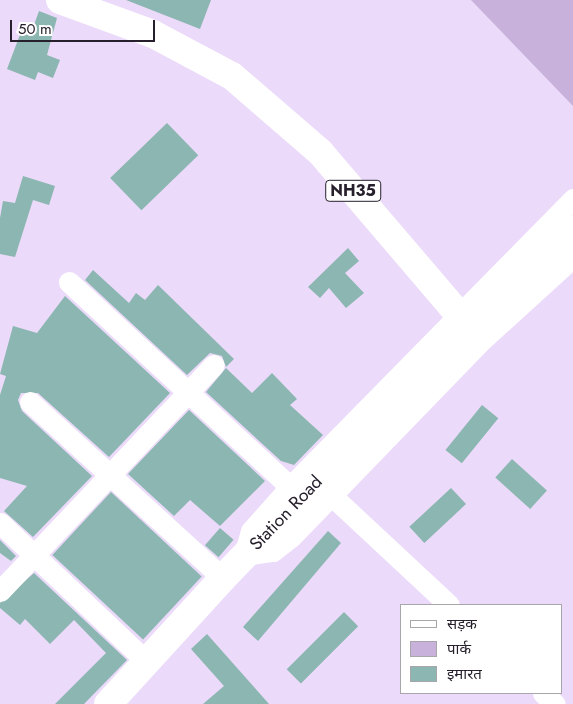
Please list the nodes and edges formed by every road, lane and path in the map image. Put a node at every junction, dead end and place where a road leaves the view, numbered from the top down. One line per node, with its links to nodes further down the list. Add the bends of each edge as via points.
1 (60, 0): 6 (main road, NH35, via 197,55 268,106 320,152)
2 (573, 199): 11 (street)
3 (573, 230): 6 (main road, Station Road)
4 (573, 256): 12 (street, via 483,339)
5 (69, 282): 8 (street)
6 (468, 325): 14 (main road, Station Road)
7 (214, 365): 8 (street)
8 (189, 392): 10 (street); 11 (street)
9 (30, 402): 10 (street)
10 (112, 473): 15 (street); 16 (street)
11 (290, 487): 14 (street, via 251,531)
12 (332, 495): 14 (street, via 273,552); 18 (street)
13 (0, 523): 15 (street)
14 (244, 555): 16 (main road, Station Road)
15 (32, 557): 17 (street); 19 (street)
16 (223, 578): 19 (main road, Station Road)
17 (0, 591)
18 (448, 604)
19 (146, 661): 21 (main road, Station Road)
20 (544, 694): 22 (street)
21 (108, 704)
22 (555, 704)

